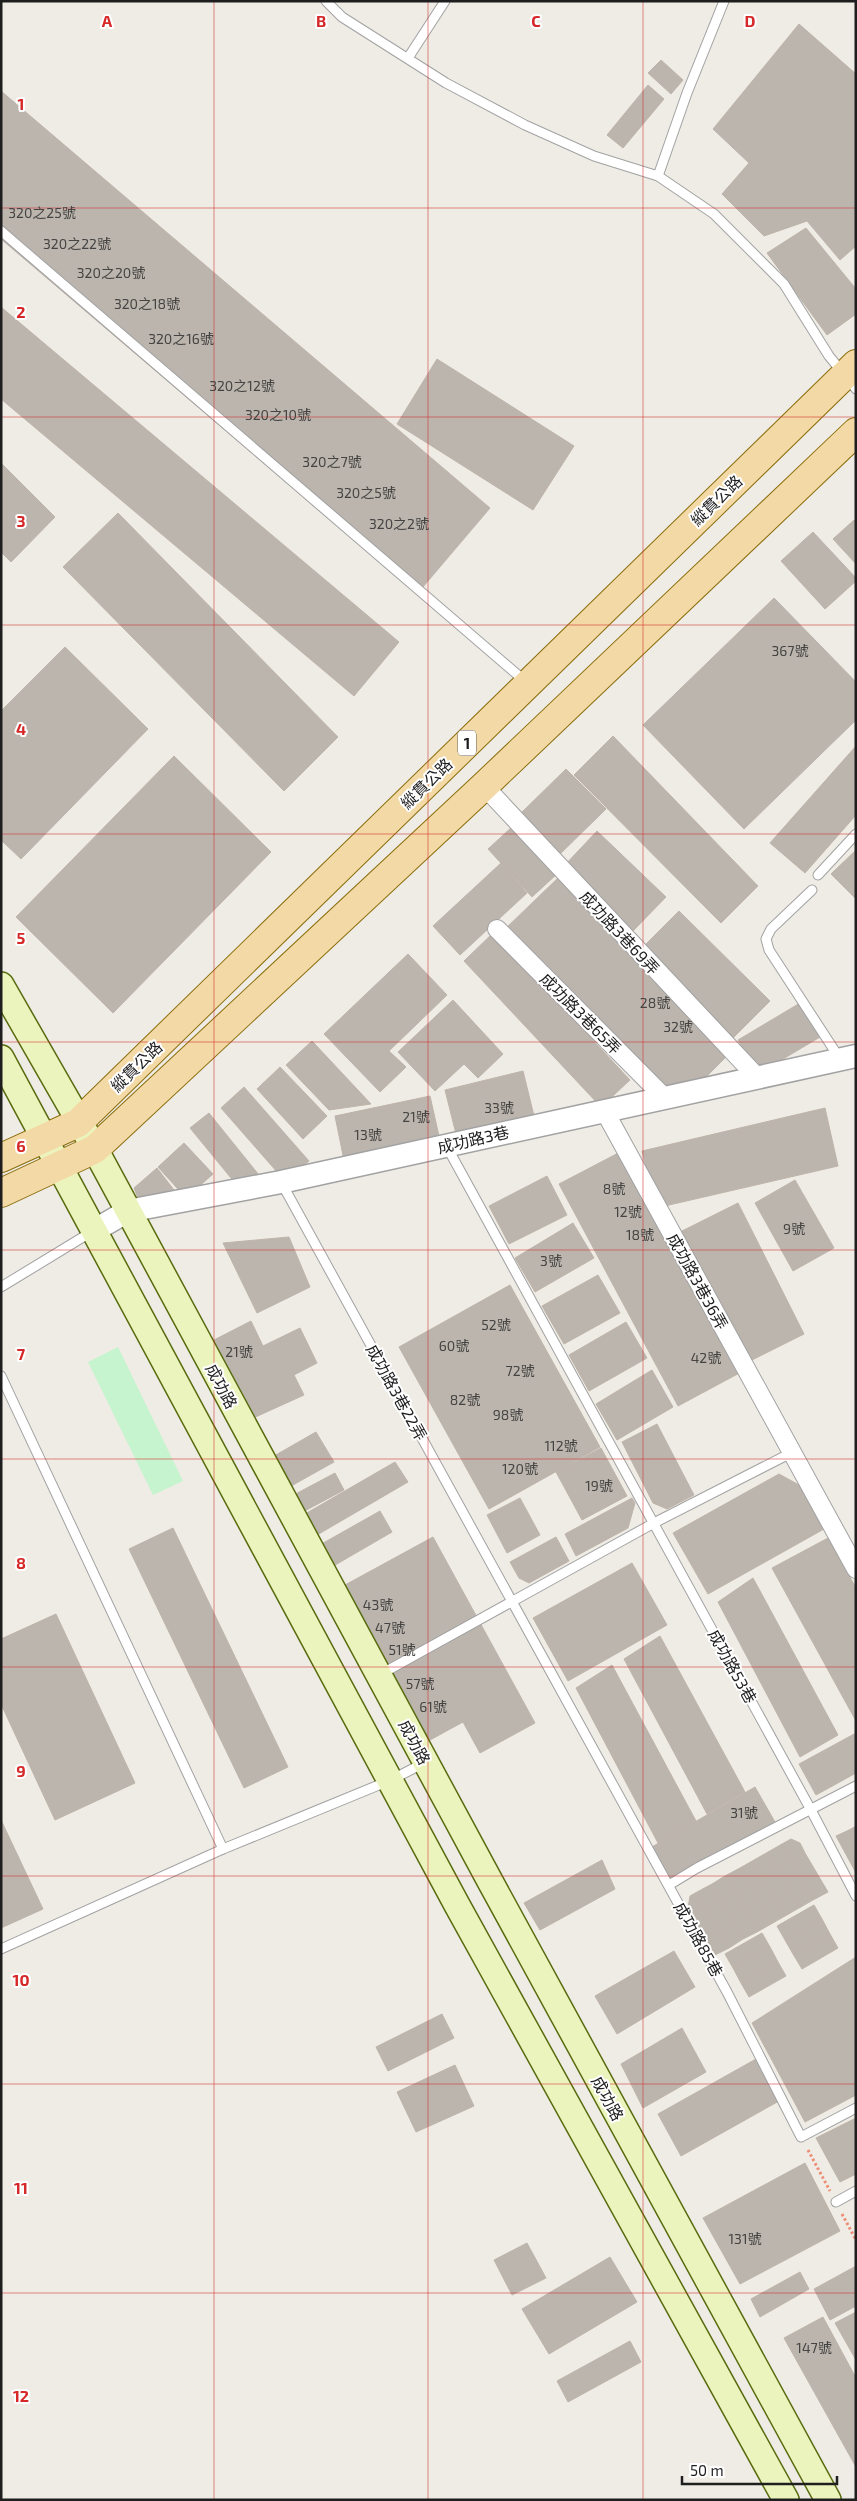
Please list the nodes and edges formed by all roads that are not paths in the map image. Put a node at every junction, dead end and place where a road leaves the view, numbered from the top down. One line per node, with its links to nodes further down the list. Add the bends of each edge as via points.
1 (326, 1): 4 (lane, via 342,17)
2 (445, 1): 4 (lane)
3 (724, 1): 5 (lane)
4 (408, 58): 5 (lane, via 446,83 524,124 594,156)
5 (658, 176): 7 (lane, via 714,214 784,284)
6 (1, 231): 9 (lane)
7 (851, 376): 9 (main road, 縱貫公路 / 1)
8 (856, 432): 10 (main road, 縱貫公路)
9 (528, 684): 21 (main road, 縱貫公路 / 1)
10 (484, 786): 18 (street, 成功路3巷69弄); 24 (main road, 縱貫公路)
11 (856, 834): 12 (lane)
12 (818, 875)
13 (812, 890): 17 (lane, via 771,929 766,939 769,950)
14 (497, 929): 19 (street, 成功路3巷65弄)
15 (1, 984): 21 (main road, 成功路)
16 (1, 1058): 22 (main road)
17 (848, 1058): 18 (street, 成功路3巷)
18 (757, 1077): 19 (street, 成功路3巷)
19 (664, 1097): 20 (street, 成功路3巷)
20 (604, 1110): 23 (street, 成功路3巷); 33 (street, 成功路3巷36弄)
21 (78, 1123): 22 (main road, 縱貫公路 / 1); 24 (main road, 成功路)
22 (46, 1139): 25 (main road, 縱貫公路 / 1); 26 (main road)
23 (446, 1145): 27 (street, 成功路3巷); 34 (lane)
24 (95, 1149): 26 (main road, 縱貫公路); 29 (main road, 成功路)
25 (1, 1158)
26 (60, 1167): 28 (main road, 縱貫公路); 30 (main road)
27 (281, 1182): 29 (street, 成功路3巷); 36 (lane, 成功路3巷22弄)
28 (1, 1193)
29 (128, 1211): 30 (street, 成功路3巷); 37 (main road, 成功路)
30 (94, 1230): 31 (lane); 39 (main road)
31 (1, 1287)
32 (1, 1376): 42 (lane)
33 (791, 1453): 34 (lane); 35 (street)
34 (654, 1523): 36 (lane); 41 (lane, 成功路53巷)
35 (856, 1569)
36 (513, 1603): 37 (lane); 43 (lane)
37 (378, 1676): 38 (main road, 成功路)
38 (426, 1762): 39 (lane); 50 (main road, 成功路)
39 (391, 1780): 42 (lane); 49 (main road)
40 (856, 1786): 41 (lane, 成功路85巷)
41 (811, 1810): 43 (lane, 成功路85巷); 44 (lane)
42 (223, 1849): 45 (lane)
43 (669, 1885): 46 (lane, 成功路85巷, via 802,2137)
44 (856, 1896)
45 (1, 1949)
46 (856, 2108)
47 (856, 2191): 48 (lane)
48 (836, 2202)
49 (786, 2500)
50 (828, 2500)

